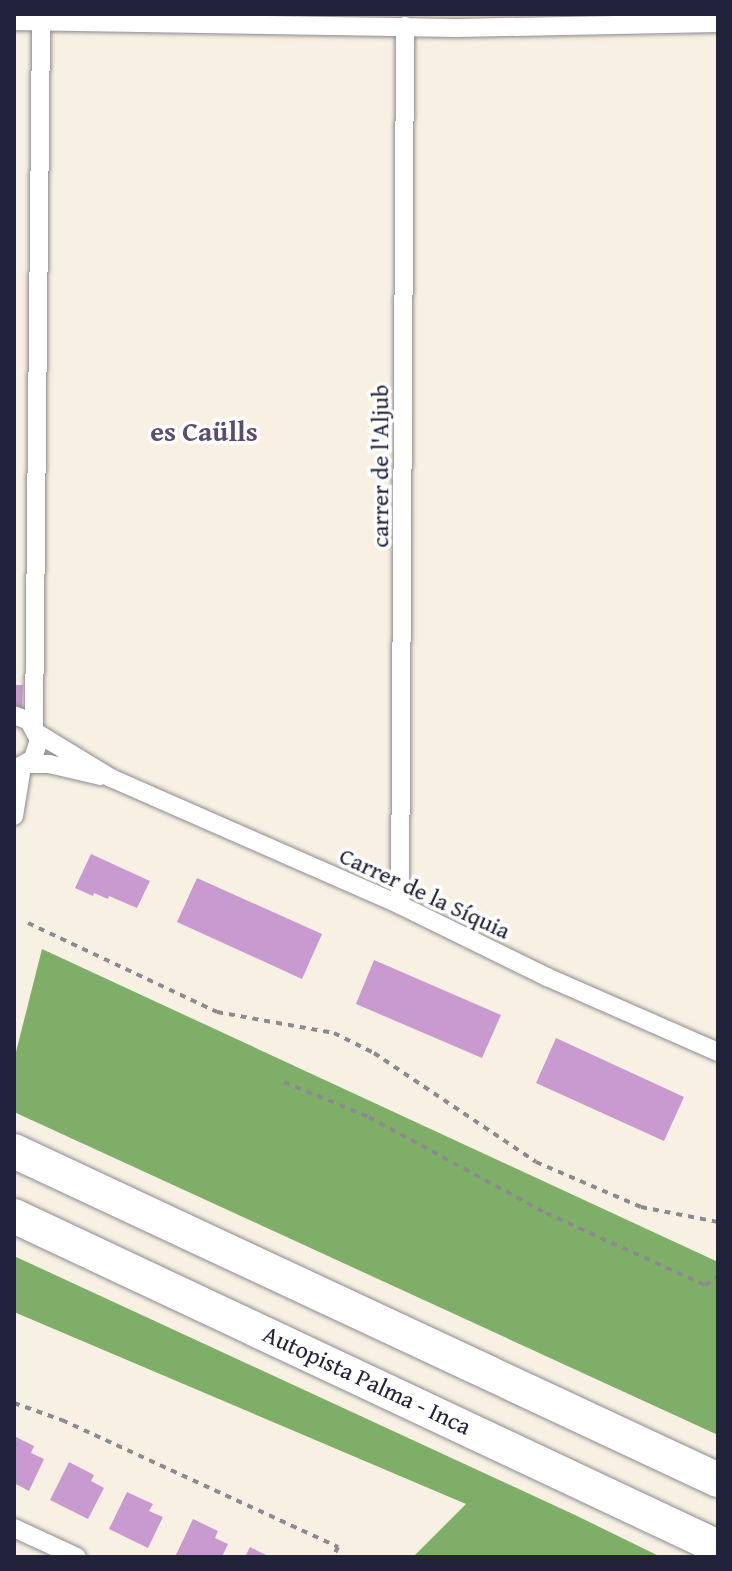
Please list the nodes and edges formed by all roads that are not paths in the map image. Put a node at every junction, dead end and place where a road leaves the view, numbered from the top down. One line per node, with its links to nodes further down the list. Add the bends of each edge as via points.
1 (14, 21): 2 (street)
2 (41, 21): 4 (street); 6 (street)
3 (718, 23): 4 (street)
4 (405, 26): 10 (street, carrer de l'Aljub)
5 (14, 715): 6 (street, Carrer de la Síquia)
6 (35, 730): 7 (street, via 38,746); 8 (street, Carrer de la Síquia)
7 (21, 767): 8 (street, Carrer de la Síquia, via 49,764); 9 (street)
8 (111, 778): 10 (street, Carrer de la Síquia)
9 (14, 816)
10 (400, 905): 11 (street, Carrer de la Síquia)
11 (718, 1052)
12 (14, 1151): 14 (highway)
13 (14, 1216): 16 (highway, Autopista Palma - Inca)
14 (718, 1480)
15 (14, 1528): 17 (street)
16 (718, 1547)
17 (77, 1557)

